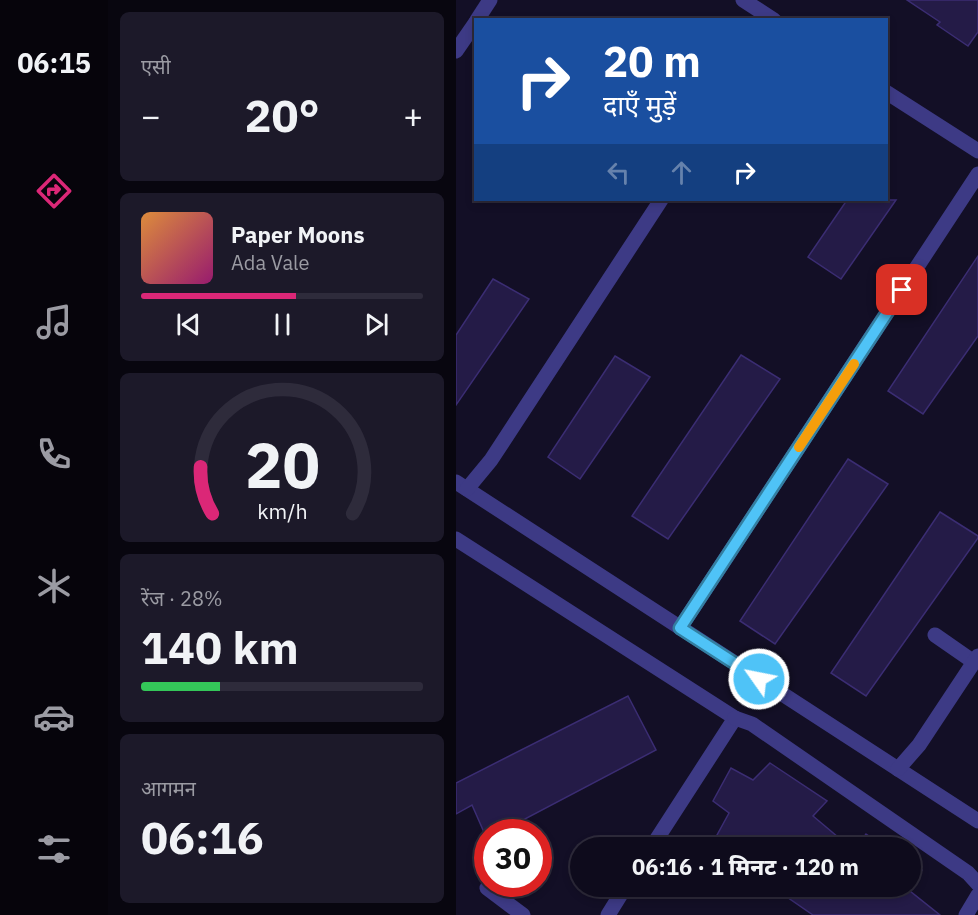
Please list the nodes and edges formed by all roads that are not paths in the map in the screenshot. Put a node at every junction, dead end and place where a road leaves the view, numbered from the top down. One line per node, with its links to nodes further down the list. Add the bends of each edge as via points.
1 (490, 0): 3 (street)
2 (744, 0): 4 (street)
3 (478, 18)
4 (771, 18)
5 (474, 24): 6 (street)
6 (456, 51)
7 (888, 93): 8 (street)
8 (978, 151)
9 (978, 174): 13 (street)
10 (660, 201): 11 (street, via 491,460)
11 (461, 486): 13 (street)
12 (456, 538): 16 (street)
13 (680, 628): 17 (street)
14 (935, 635): 15 (street)
15 (976, 659): 17 (street, via 919,745)
16 (735, 718): 19 (street); 20 (street, via 752,724 968,873)
17 (898, 769): 18 (street)
18 (978, 821)
19 (658, 837)
20 (978, 884)
21 (978, 895): 26 (street)
22 (500, 897): 24 (street)
23 (619, 897): 25 (street)
24 (523, 915)
25 (608, 915)
26 (966, 915)

